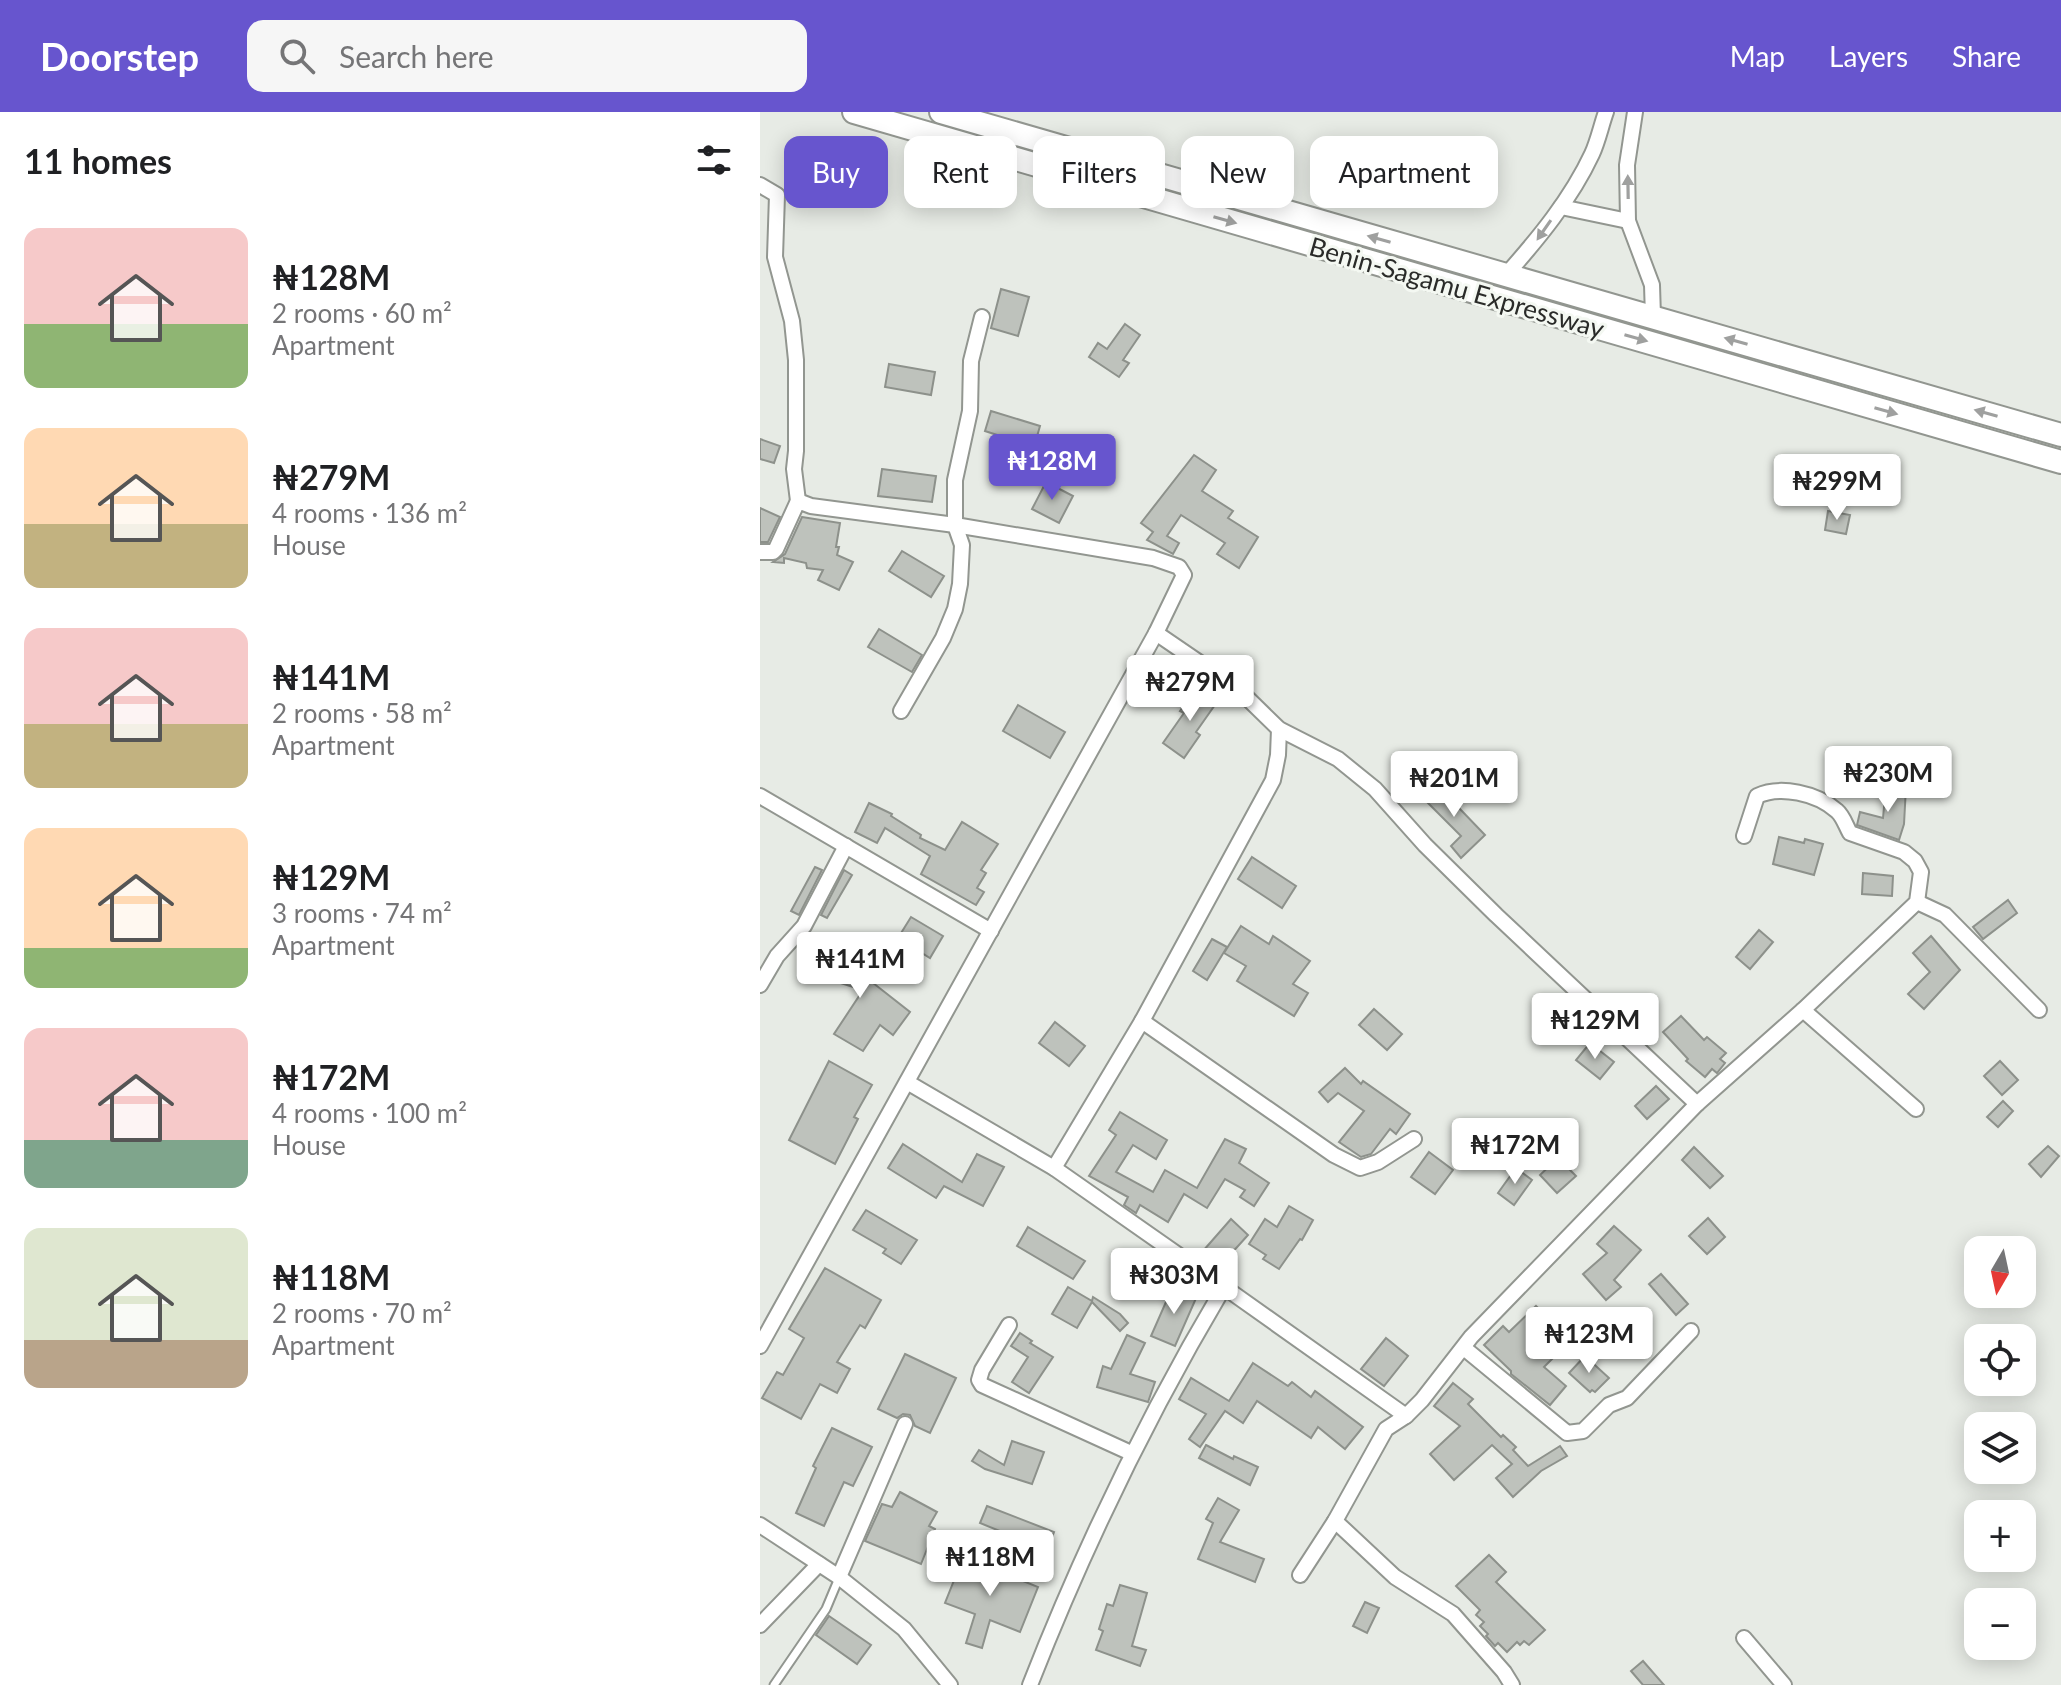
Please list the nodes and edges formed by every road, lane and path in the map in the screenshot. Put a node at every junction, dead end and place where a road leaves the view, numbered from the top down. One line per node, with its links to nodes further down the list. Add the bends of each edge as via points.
1 (854, 112): 12 (highway, Benin-Sagamu Expressway, one-way to 12)
2 (941, 112): 8 (highway, Benin-Sagamu Expressway, one-way to 2)
3 (1606, 112): 6 (street, via 1592,153)
4 (1635, 112): 7 (street, one-way to 4, via 1627,165)
5 (760, 185): 13 (street, via 777,195 775,257 796,360)
6 (1561, 207): 7 (street); 8 (street, one-way to 8)
7 (1628, 221): 10 (street, via 1652,285)
8 (1505, 276): 10 (highway, Benin-Sagamu Expressway)
9 (982, 317): 14 (street, via 955,480)
10 (1653, 317): 11 (highway, Benin-Sagamu Expressway, one-way to 10)
11 (2061, 435)
12 (2061, 462)
13 (798, 501): 14 (street); 15 (street, via 776,549)
14 (955, 525): 16 (street, via 1153,558 1179,567 1184,575 1181,586); 17 (street, via 963,565 955,609)
15 (760, 552)
16 (1156, 633): 18 (street, via 1238,689); 23 (street)
17 (901, 711)
18 (1279, 729): 27 (street, via 1273,780); 29 (street, via 1338,759 1375,789 1496,915)
19 (760, 796): 21 (street)
20 (1744, 836): 22 (street, via 1757,796 1768,791 1818,798 1839,812 1850,833 1915,861 1921,872)
21 (846, 846): 23 (street); 24 (street, via 804,926)
22 (1917, 902): 25 (street); 26 (street, via 1945,915)
23 (991, 931): 28 (street)
24 (760, 985)
25 (1803, 1010): 29 (street); 30 (street)
26 (2039, 1010)
27 (1142, 1021): 31 (street, via 1360,1168); 32 (street)
28 (907, 1082): 32 (street); 36 (street)
29 (1697, 1104): 37 (street)
30 (1916, 1109)
31 (1414, 1139)
32 (1054, 1168): 33 (street)
33 (1224, 1287): 38 (street); 40 (street)
34 (1009, 1325): 40 (street, via 982,1370 982,1385)
35 (1691, 1331): 37 (street, via 1627,1398 1609,1405 1583,1431 1567,1433)
36 (760, 1346)
37 (1464, 1348): 38 (street)
38 (1406, 1416): 41 (street, via 1386,1429)
39 (905, 1424): 45 (street)
40 (1131, 1453): 50 (street)
41 (1335, 1521): 44 (street); 51 (street, via 1395,1577 1453,1614)
42 (760, 1525): 43 (street)
43 (819, 1564): 45 (street); 46 (street)
44 (1300, 1575)
45 (839, 1577): 48 (lane, via 826,1609); 49 (street, via 904,1629)
46 (760, 1625)
47 (1744, 1638): 52 (street)
48 (774, 1685)
49 (950, 1685)
50 (1030, 1685)
51 (1512, 1685)
52 (1784, 1685)

